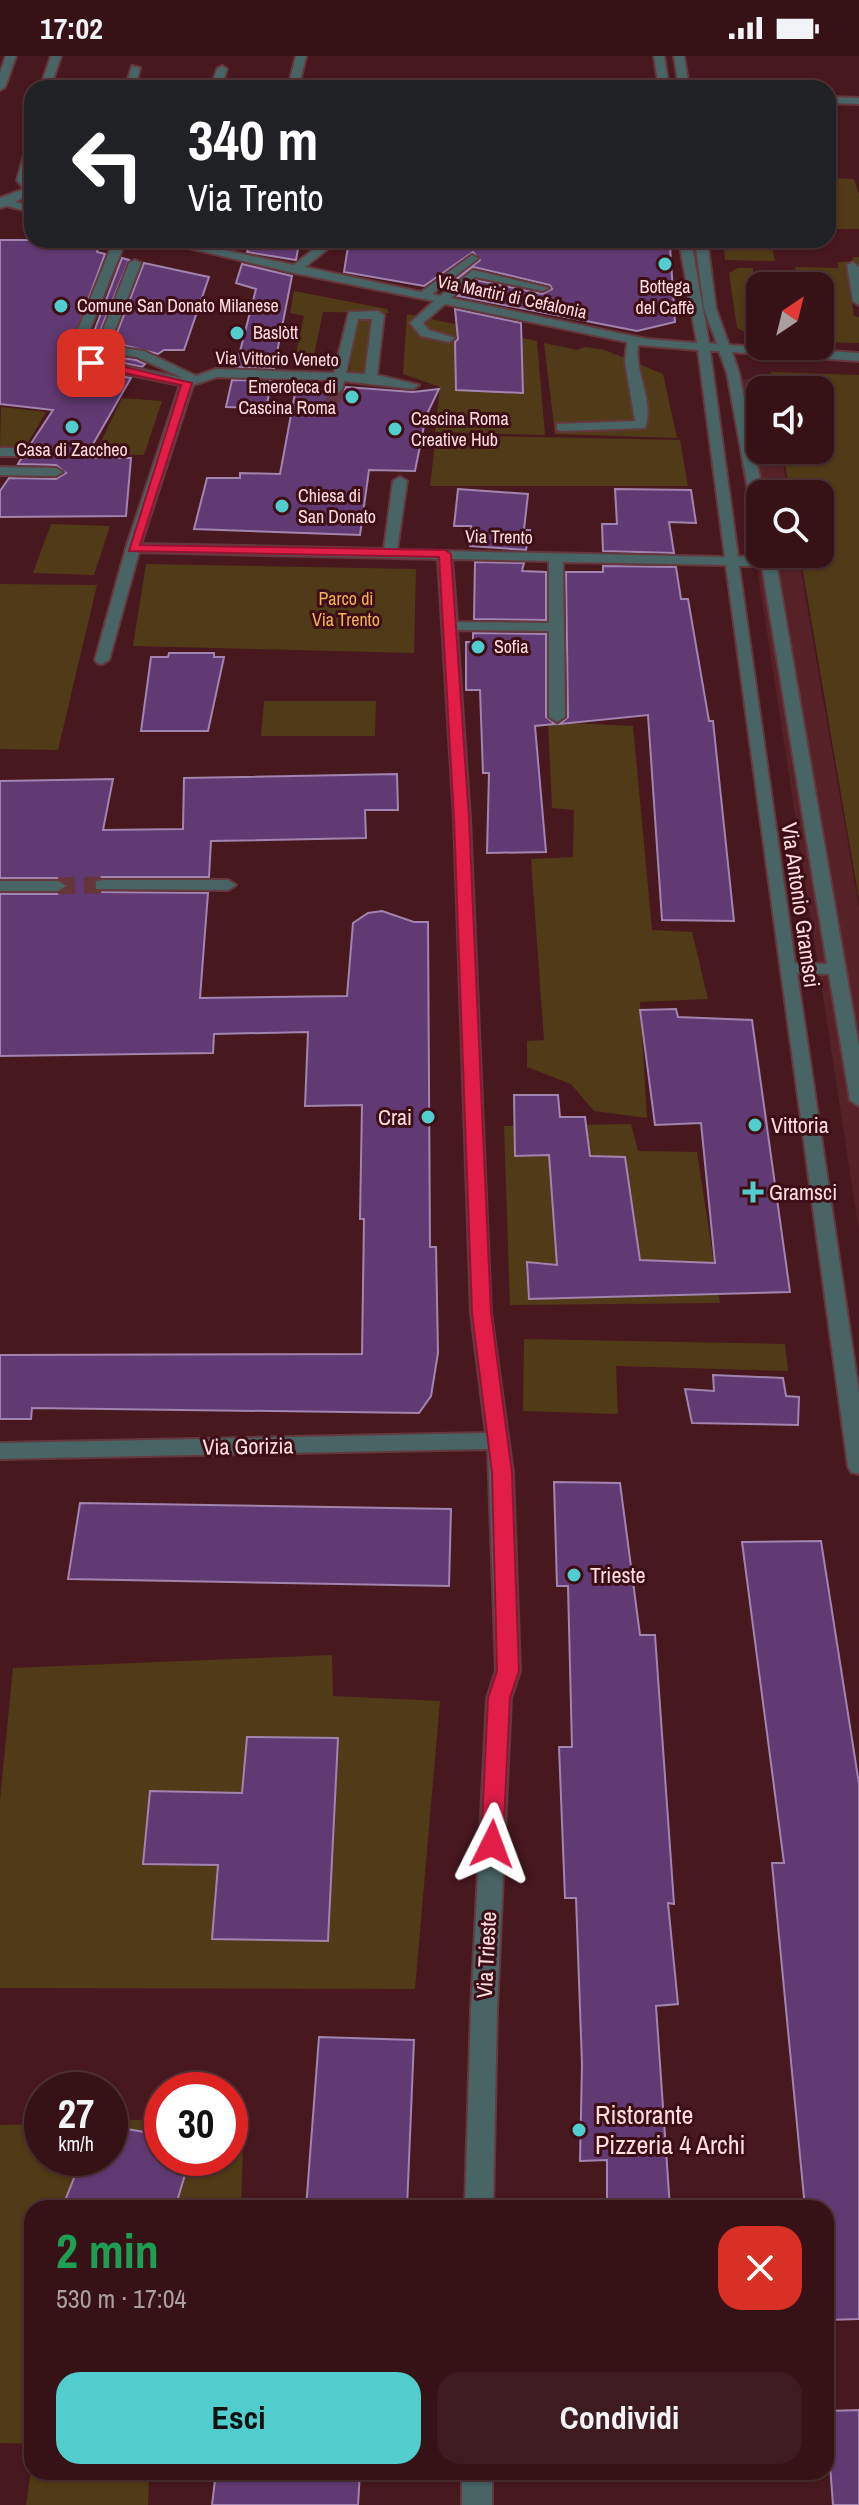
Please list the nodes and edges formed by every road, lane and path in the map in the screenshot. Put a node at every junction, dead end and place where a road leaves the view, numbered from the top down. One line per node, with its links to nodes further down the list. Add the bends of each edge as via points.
1 (11, 56): 14 (street)
2 (56, 56): 8 (street)
3 (301, 56): 11 (street)
4 (659, 56): 12 (street)
5 (679, 56): 13 (street)
6 (135, 68): 9 (street)
7 (222, 69): 10 (street)
8 (48, 80)
9 (132, 80)
10 (219, 80)
11 (295, 80)
12 (663, 80)
13 (683, 80)
14 (0, 87)
15 (836, 100): 16 (street)
16 (859, 101)
17 (24, 193): 18 (street)
18 (3, 203): 19 (street)
19 (24, 207)
20 (117, 248): 40 (street, via 80,339 78,352)
21 (194, 248): 26 (street, Via Martiri di Cefalonia)
22 (222, 248): 26 (street)
23 (322, 248): 30 (street)
24 (686, 248): 37 (street, Via Antonio Gramsci)
25 (702, 248): 38 (street, via 715,331)
26 (218, 254): 30 (street, Via Martiri di Cefalonia)
27 (472, 258): 32 (street)
28 (135, 263): 43 (street, via 107,344 112,350 180,368 190,375)
29 (853, 265): 34 (street)
30 (294, 270): 32 (street, Via Martiri di Cefalonia)
31 (543, 288): 33 (street, via 473,273)
32 (422, 296): 33 (street, Via Martiri di Cefalonia)
33 (441, 300): 35 (street, via 416,323 425,333); 36 (street, Via Martiri di Cefalonia)
34 (859, 301)
35 (449, 338)
36 (633, 340): 37 (street, Via Martiri di Cefalonia); 46 (street, via 628,358 642,403 641,425)
37 (702, 349): 38 (street, Via Martiri di Cefalonia); 58 (street, Via Antonio Gramsci)
38 (726, 351): 39 (street, Via Martiri di Cefalonia); 51 (street)
39 (859, 357)
40 (91, 363): 41 (street); 43 (street)
41 (69, 364)
42 (371, 378): 44 (street, Via Vittorio Veneto); 45 (street, Via Vittorio Veneto); 45 (street, via 378,315 353,315)
43 (187, 383): 45 (street, Via Vittorio Veneto, via 216,373); 53 (street, Via Vittorio Veneto, via 176,439)
44 (413, 385)
45 (335, 396)
46 (562, 427)
47 (0, 452): 48 (street)
48 (29, 452)
49 (0, 471): 50 (street)
50 (56, 472)
51 (753, 480)
52 (400, 481): 54 (street)
53 (133, 548): 54 (street, Via Trento); 62 (street, Via Vittorio Veneto)
54 (390, 553): 55 (street, Via Trento)
55 (445, 554): 56 (street, Via Trento); 60 (street, Via Trieste)
56 (556, 556): 58 (street, Via Trento); 61 (street)
57 (746, 559): 58 (street, Via Trento)
58 (734, 560): 68 (street, Via Antonio Gramsci)
59 (770, 568): 69 (street, Via Antonio Gramsci)
60 (450, 626): 61 (street); 71 (street, Via Trieste, via 481,1313)
61 (556, 627): 63 (street)
62 (102, 660)
63 (557, 717)
64 (102, 885): 65 (street)
65 (228, 885)
66 (0, 886): 67 (street)
67 (58, 886)
68 (787, 968): 69 (street); 73 (street, Via Antonio Gramsci)
69 (837, 969): 70 (street, Via Antonio Gramsci)
70 (859, 1100)
71 (496, 1441): 72 (street, Via Gorizia); 74 (street, Via Trieste, via 502,1473 508,1671 499,1698)
72 (0, 1451)
73 (859, 1466)
74 (479, 2200)
75 (477, 2480): 76 (street)
76 (477, 2505)

